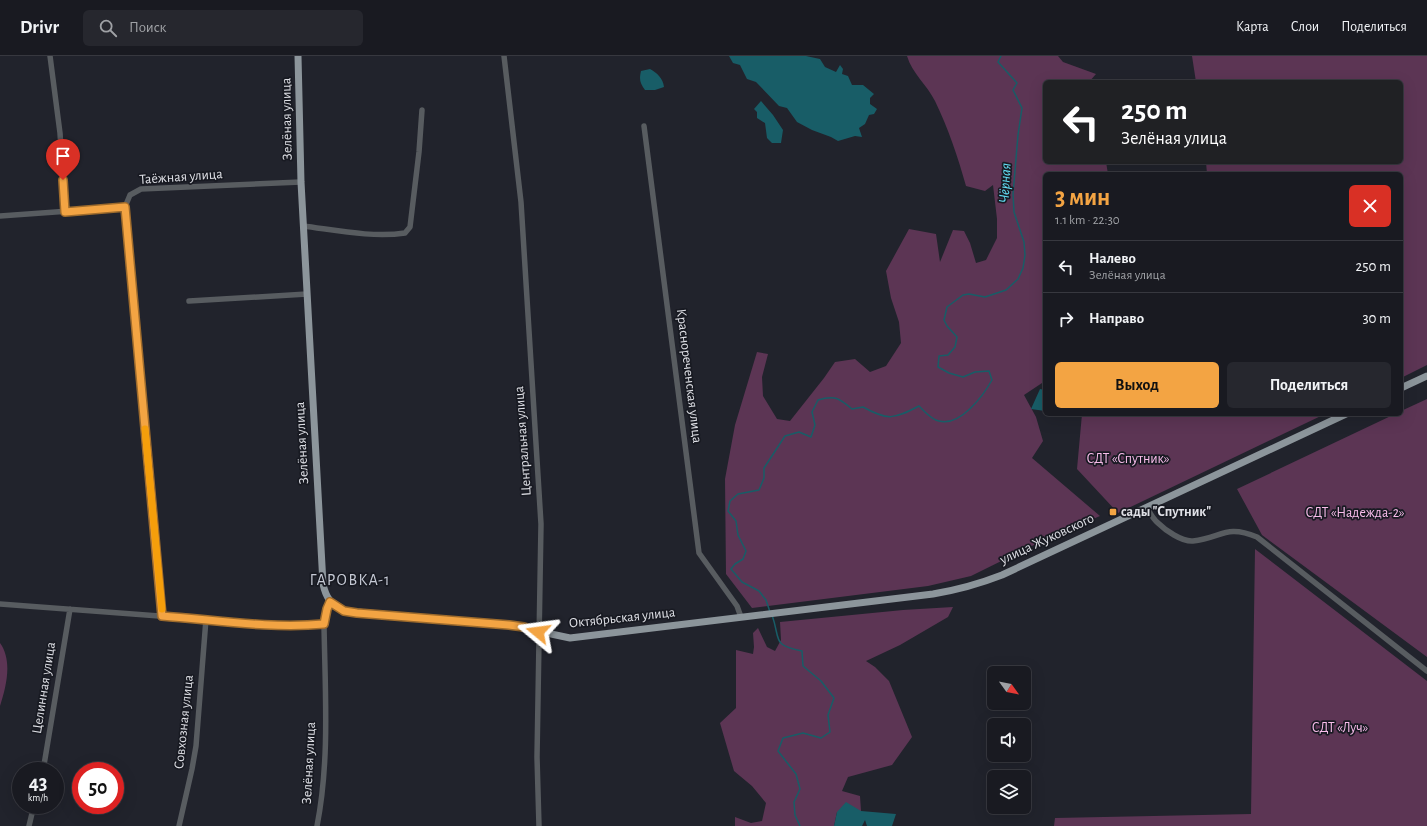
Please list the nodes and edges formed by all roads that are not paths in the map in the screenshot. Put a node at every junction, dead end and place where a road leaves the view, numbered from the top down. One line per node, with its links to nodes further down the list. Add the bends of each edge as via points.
1 (50, 56): 8 (street, via 60,133)
2 (298, 56): 6 (main road, Зелёная улица)
3 (504, 56): 25 (street, Центральная улица, via 521,202 540,524)
4 (422, 110): 10 (street, via 410,227 405,233 348,232)
5 (644, 126): 22 (street, Краснореченская улица, via 699,554 737,606)
6 (301, 182): 7 (street, Таёжная улица, via 141,189 130,195); 10 (main road, Зелёная улица)
7 (125, 207): 8 (street); 21 (street)
8 (65, 212): 9 (street)
9 (0, 216)
10 (303, 226): 11 (main road, Зелёная улица)
11 (307, 294): 12 (street); 17 (main road, Зелёная улица, via 323,584 325,595)
12 (189, 300)
13 (1427, 376): 14 (main road)
14 (1403, 387)
15 (1342, 416): 16 (main road, улица Жуковского)
16 (1147, 508): 20 (main road, улица Жуковского, via 977,585 933,594); 26 (street, via 1159,524 1185,540 1194,541 1233,531 1257,537)
17 (330, 602): 24 (street, Зелёная улица); 25 (main road, Октябрьская улица, via 344,611 357,613 509,625)
18 (0, 604): 19 (street)
19 (70, 609): 21 (street); 27 (street, Целинная улица)
20 (754, 615): 22 (main road, Октябрьская улица)
21 (162, 616): 23 (street)
22 (741, 617): 25 (main road, Октябрьская улица, via 592,637 570,638)
23 (206, 619): 24 (street); 30 (street, Совхозная улица, via 196,746)
24 (324, 624): 31 (street, Зелёная улица, via 324,765)
25 (538, 632): 32 (street, Центральная улица)
26 (1427, 671)
27 (44, 762)
28 (32, 814): 29 (street)
29 (29, 826)
30 (179, 826)
31 (317, 826)
32 (539, 826)

